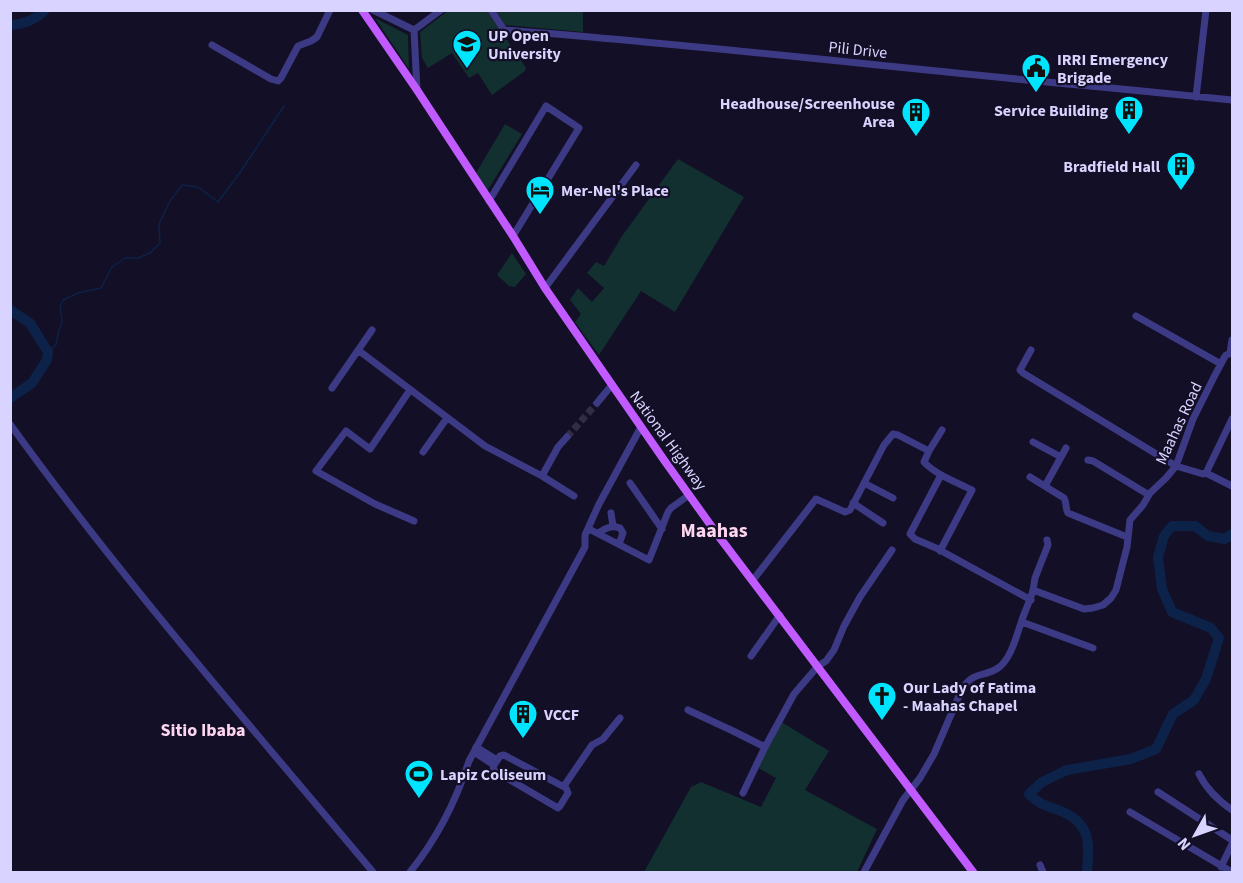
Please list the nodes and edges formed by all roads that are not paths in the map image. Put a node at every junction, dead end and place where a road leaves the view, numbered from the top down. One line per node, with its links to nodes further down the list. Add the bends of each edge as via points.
1 (330, 10): 8 (street, via 316,37 298,46 278,81)
2 (362, 10): 9 (main road, National Highway)
3 (373, 10): 7 (street)
4 (441, 10): 7 (street)
5 (491, 10): 10 (street, Pili Drive, via 504,30)
6 (1206, 10): 10 (street)
7 (414, 30): 9 (street)
8 (212, 45)
9 (417, 90): 13 (main road, National Highway)
10 (1196, 97): 11 (street, Pili Drive)
11 (1233, 100)
12 (636, 165): 15 (street)
13 (489, 201): 14 (main road, National Highway); 14 (street, via 546,106 579,128)
14 (513, 236): 15 (main road, National Highway)
15 (544, 288): 23 (main road, National Highway)
16 (1136, 316): 22 (street)
17 (372, 330): 19 (street)
18 (1233, 340): 21 (street)
19 (358, 350): 24 (street); 25 (street)
20 (1031, 351): 39 (street, via 1020,370 1023,373)
21 (1231, 353): 22 (street, Maahas Road)
22 (1221, 364): 39 (street, Maahas Road, via 1193,419)
23 (611, 386): 26 (street); 30 (main road, National Highway)
24 (332, 388)
25 (410, 390): 27 (street); 54 (street, via 370,449 346,431 315,471)
26 (597, 403)
27 (447, 418): 36 (street); 42 (street, via 485,446)
28 (1233, 419): 40 (street)
29 (10, 424): 88 (street, via 151,606)
30 (640, 427): 48 (main road, National Highway); 57 (street)
31 (942, 430): 35 (street)
32 (567, 437): 42 (street)
33 (1033, 442): 37 (street)
34 (1066, 448): 37 (street)
35 (929, 451): 41 (street, via 924,462); 45 (street, via 893,434)
36 (423, 452)
37 (1061, 458): 46 (street)
38 (1088, 460): 49 (street)
39 (1176, 466): 40 (street); 49 (street, Maahas Road)
40 (1206, 474): 47 (street)
41 (941, 475): 64 (street, via 910,534); 64 (street, via 972,490)
42 (542, 476): 50 (street)
43 (1030, 477): 46 (street)
44 (630, 483): 58 (street)
45 (864, 483): 51 (street); 52 (street)
46 (1044, 486): 60 (street, via 1064,498 1068,513)
47 (1233, 486)
48 (689, 495): 58 (street, via 671,508); 65 (main road, National Highway)
49 (1149, 495): 60 (street, Maahas Road, via 1130,520)
50 (574, 496)
51 (893, 498)
52 (853, 503): 55 (street); 65 (street, via 845,512 816,499)
53 (611, 513): 56 (street)
54 (414, 521)
55 (883, 523)
56 (614, 526): 59 (street); 62 (street, via 623,533)
57 (589, 529): 59 (street); 76 (street, via 585,547)
58 (662, 529): 62 (street, via 649,560)
59 (598, 533): 62 (street)
60 (1127, 537): 66 (street, Maahas Road, via 1116,590 1103,604 1084,609)
61 (1047, 540): 66 (street)
62 (620, 544)
63 (892, 549): 72 (street, via 860,597 834,650)
64 (940, 551): 67 (street)
65 (753, 580): 68 (main road, National Highway)
66 (1033, 590): 67 (street)
67 (1031, 600): 69 (street)
68 (780, 615): 71 (street); 72 (main road, National Highway)
69 (1022, 622): 70 (street); 80 (street, via 1005,662 972,677 962,689 934,754)
70 (1093, 648)
71 (751, 656)
72 (818, 666): 75 (street, via 794,694); 80 (main road, National Highway)
73 (688, 710): 75 (street)
74 (620, 718): 79 (street, via 603,739 592,745)
75 (765, 747): 82 (street)
76 (475, 750): 77 (street); 89 (street, via 432,841)
77 (496, 762): 79 (street, via 504,755); 79 (street, via 495,771 558,808 568,793)
78 (1199, 774): 83 (street, via 1217,799)
79 (564, 786)
80 (910, 791): 87 (main road, National Highway); 90 (street)
81 (1158, 792): 85 (street)
82 (743, 793)
83 (1233, 810)
84 (1130, 812): 86 (street)
85 (1233, 842): 86 (street)
86 (1221, 867): 91 (street)
87 (970, 871)
88 (373, 873)
89 (410, 873)
90 (864, 873)
91 (1233, 873)

